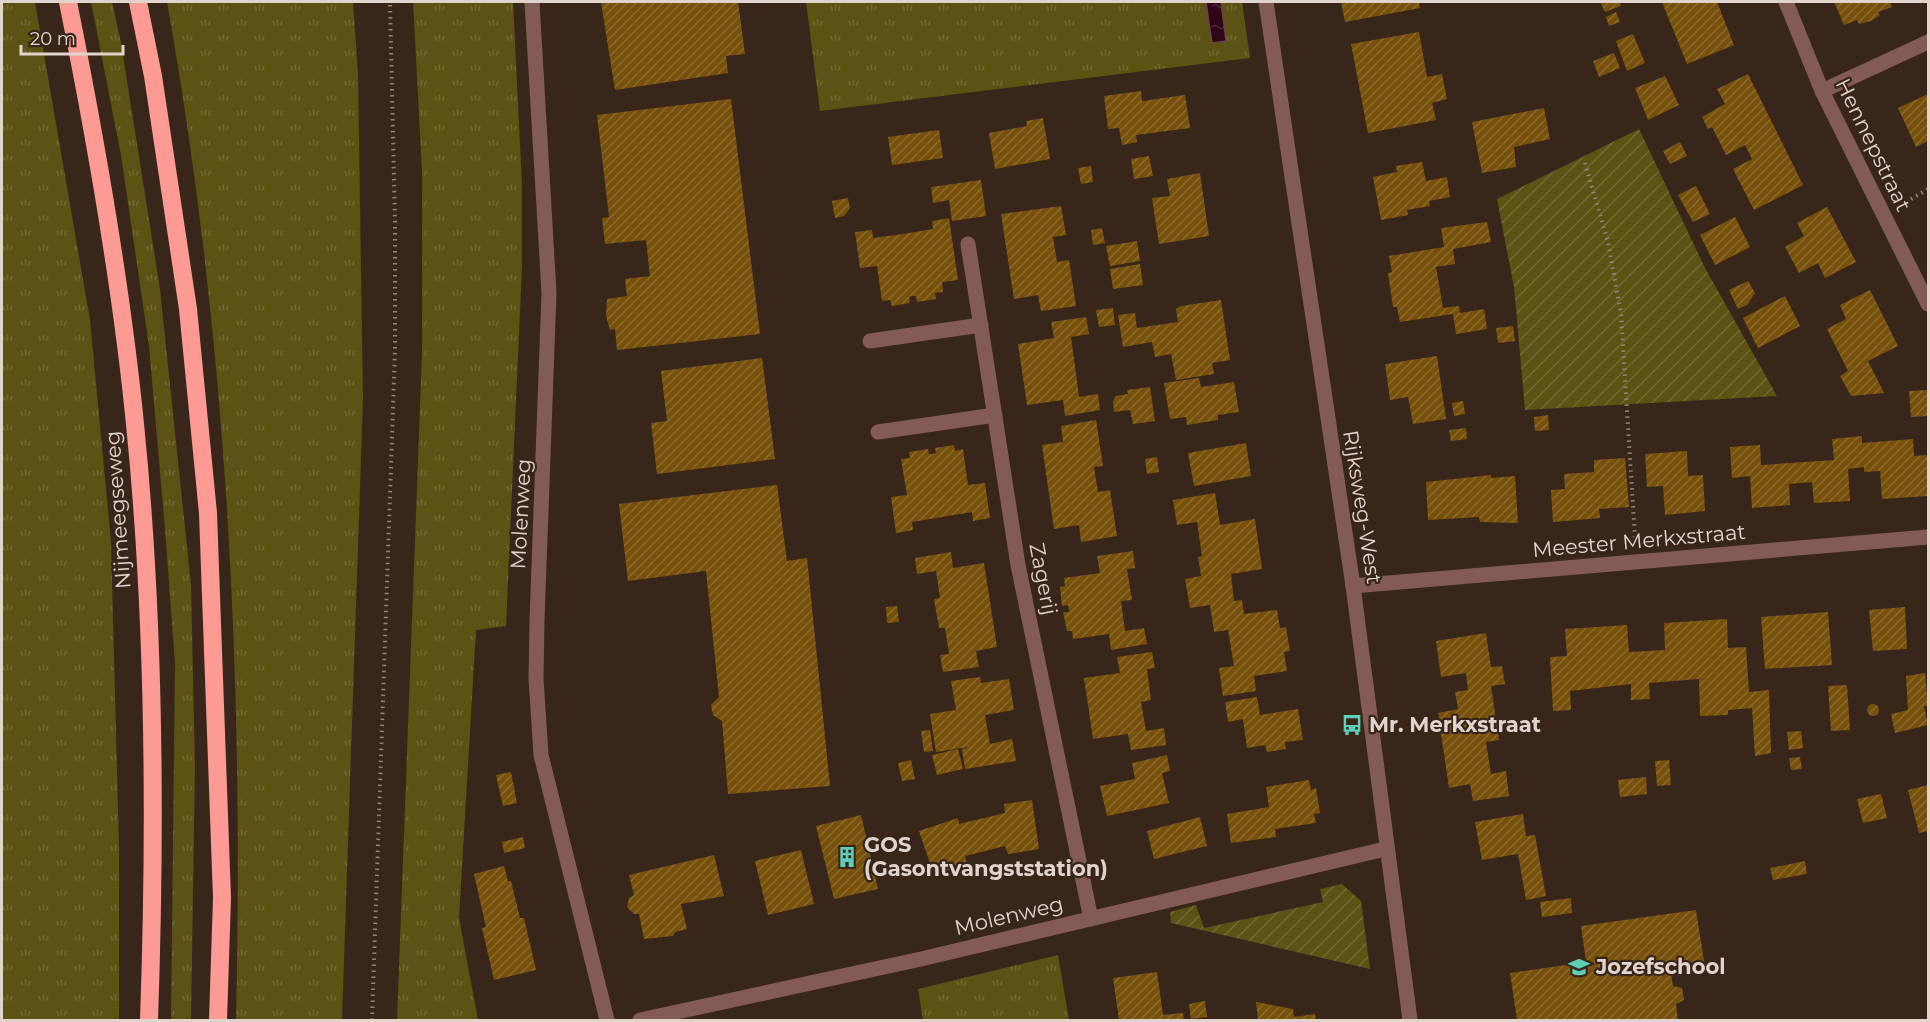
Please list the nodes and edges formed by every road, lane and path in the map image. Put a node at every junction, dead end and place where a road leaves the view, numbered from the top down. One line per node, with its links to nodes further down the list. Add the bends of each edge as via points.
1 (68, 2): 23 (highway, Nijmeegseweg, via 114,258 135,424 151,658 153,895)
2 (138, 2): 24 (highway, via 188,309 208,513 222,898)
3 (390, 2): 25 (path, via 395,350)
4 (532, 2): 26 (street, Molenweg, via 549,293 537,620 541,755)
5 (1266, 2): 20 (street, Rijksweg-West)
6 (1786, 2): 8 (street, Hennepstraat)
7 (1929, 42): 8 (street)
8 (1821, 91): 13 (street, Hennepstraat)
9 (1585, 163): 19 (path, via 1608,242 1621,314)
10 (1929, 189): 11 (path)
11 (1911, 199)
12 (968, 244): 14 (street, Zagerij)
13 (1929, 304)
14 (981, 325): 15 (street); 16 (street, Zagerij)
15 (870, 342)
16 (994, 415): 17 (street); 22 (street, Zagerij, via 1018,565)
17 (878, 432)
18 (1929, 537): 19 (street, Meester Merkxstraat)
19 (1636, 563): 20 (street, Meester Merkxstraat)
20 (1353, 586): 21 (street, Rijksweg-West)
21 (1385, 849): 22 (street, Molenweg); 28 (street, Rijksweg-West)
22 (1090, 919): 27 (street, Molenweg)
23 (149, 1020)
24 (218, 1020)
25 (372, 1020)
26 (607, 1020)
27 (648, 1020)
28 (1410, 1020)

